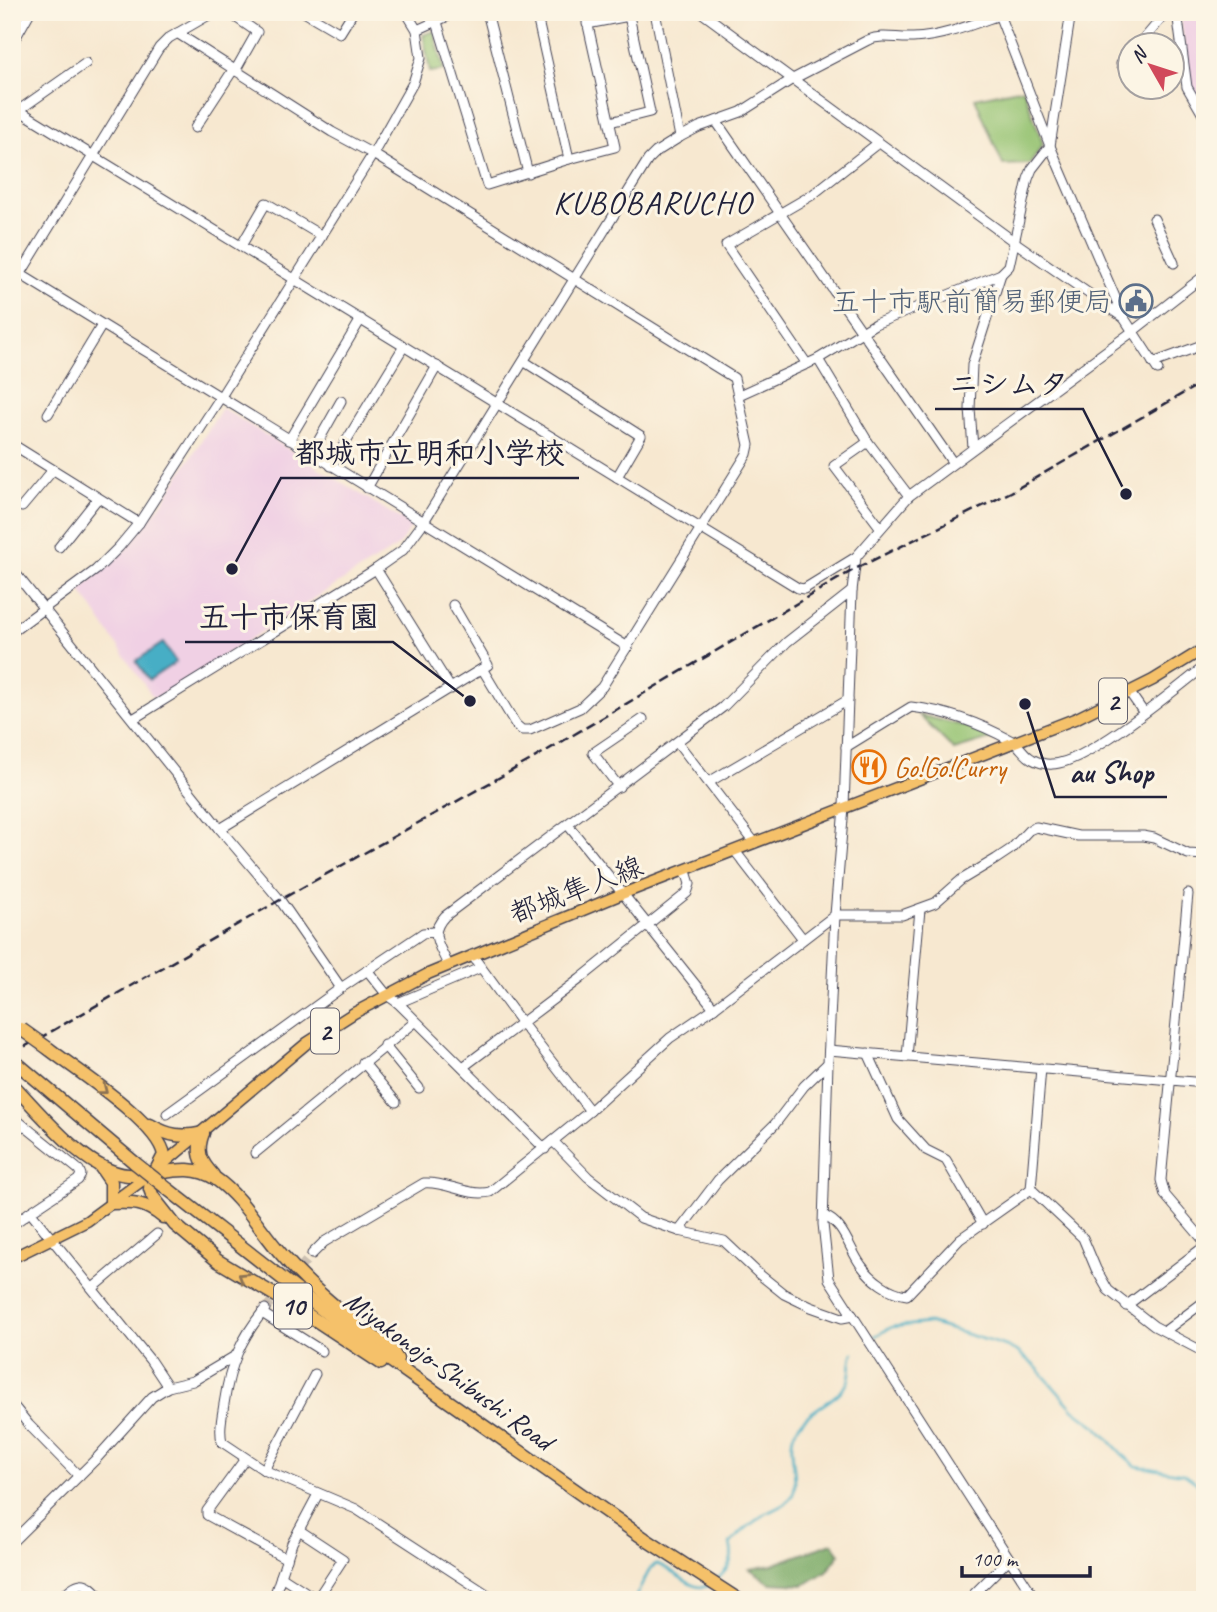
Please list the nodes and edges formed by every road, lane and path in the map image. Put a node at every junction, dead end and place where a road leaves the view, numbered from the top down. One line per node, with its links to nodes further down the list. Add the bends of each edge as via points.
1 (30, 12): 21 (street)
2 (214, 12): 20 (street)
3 (228, 12): 23 (street, via 257,32)
4 (304, 12): 5 (street, via 340,33)
5 (353, 12)
6 (406, 12): 18 (street)
7 (457, 12): 16 (street)
8 (486, 12): 36 (street)
9 (537, 12): 35 (street)
10 (585, 12): 17 (street)
11 (655, 12): 30 (street)
12 (701, 12): 24 (street)
13 (1070, 12): 32 (street)
14 (998, 13): 24 (street, via 932,36 877,36); 32 (street)
15 (1173, 13): 19 (street); 26 (street, via 1187,87)
16 (437, 22): 18 (street); 36 (street, via 487,185)
17 (587, 23): 28 (street); 28 (street, via 629,16 650,112)
18 (417, 30): 33 (street, via 420,67)
19 (1153, 32)
20 (177, 33): 23 (street); 34 (street, via 159,48)
21 (13, 41)
22 (86, 63): 25 (street)
23 (234, 70): 29 (street); 33 (street)
24 (791, 80): 27 (street, via 741,112); 31 (street)
25 (16, 108): 34 (street)
26 (1205, 118)
27 (716, 121): 30 (street); 37 (street)
28 (610, 122): 35 (street, via 615,147)
29 (195, 128)
30 (680, 137): 47 (street, via 649,160)
31 (878, 143): 37 (street, via 812,195); 40 (street)
32 (1050, 146): 40 (street, via 1028,179); 49 (street)
33 (373, 154): 39 (street); 47 (street)
34 (93, 157): 41 (street); 44 (street)
35 (569, 159): 36 (street)
36 (528, 173)
37 (778, 213): 52 (street); 58 (street, via 726,245)
38 (1154, 219): 42 (street)
39 (322, 236): 41 (street, via 266,203); 46 (street)
40 (1016, 243): 43 (street, via 1009,266); 49 (street)
41 (241, 246): 46 (street)
42 (1174, 263)
43 (1001, 274): 52 (street); 68 (street, via 972,365)
44 (17, 275): 48 (street); 51 (street)
45 (1205, 275): 53 (street)
46 (295, 279): 50 (street); 61 (street)
47 (575, 280): 57 (street); 60 (street, via 734,378)
48 (12, 288)
49 (1124, 318): 53 (street)
50 (361, 320): 55 (street); 65 (street)
51 (102, 325): 61 (street); 64 (street)
52 (860, 331): 56 (street); 70 (street)
53 (1132, 332): 54 (street, via 1155,366); 68 (street)
54 (1205, 344)
55 (404, 346): 59 (street); 71 (street)
56 (818, 359): 58 (street); 66 (street)
57 (525, 362): 63 (street); 73 (street, via 641,436)
58 (807, 364): 60 (street)
59 (437, 366): 63 (street); 74 (street)
60 (739, 395): 81 (street, via 747,454)
61 (220, 398): 65 (street); 78 (street)
62 (341, 401): 69 (street)
63 (499, 405): 73 (street); 79 (street)
64 (48, 414)
65 (289, 440): 69 (street)
66 (868, 442): 75 (street); 80 (street, via 834,466)
67 (12, 444): 72 (street)
68 (973, 448): 70 (street)
69 (311, 454): 71 (street)
70 (953, 463): 75 (street)
71 (331, 466): 74 (street)
72 (53, 470): 76 (street); 77 (street)
73 (617, 477): 81 (street)
74 (367, 488): 79 (street)
75 (909, 496): 80 (street)
76 (98, 498): 78 (street); 82 (street)
77 (22, 507)
78 (139, 523): 88 (street, via 96,570)
79 (424, 523): 85 (street, via 403,550); 90 (street)
80 (880, 527): 83 (street)
81 (702, 528): 83 (street, via 798,588 804,589); 90 (street)
82 (58, 547)
83 (856, 557): 86 (street)
84 (12, 569): 88 (street)
85 (376, 569): 94 (street); 98 (street)
86 (852, 591): 96 (street); 101 (street, via 787,642 723,707)
87 (453, 604): 93 (street, via 488,665)
88 (45, 608): 89 (street); 98 (street)
89 (12, 632)
90 (628, 647): 93 (street, via 594,696 566,715 530,730 516,725)
91 (1205, 648): 95 (main road, 都城隼人線 / 2)
92 (1205, 666): 97 (street)
93 (483, 670): 94 (street)
94 (451, 690): 107 (street)
95 (1130, 693): 97 (street); 100 (main road, 都城隼人線 / 2)
96 (848, 700): 102 (street); 103 (street)
97 (1144, 713): 100 (street, via 1067,762 1052,765 1032,759)
98 (134, 719): 107 (street)
99 (643, 719): 104 (street, via 593,753)
100 (1015, 742): 102 (street, via 952,715 911,707); 105 (main road, 都城隼人線 / 2)
101 (678, 743): 103 (street); 104 (street)
102 (846, 747): 105 (street)
103 (709, 782): 108 (street)
104 (619, 787): 106 (street)
105 (844, 807): 108 (main road, 都城隼人線 / 2); 115 (street)
106 (568, 825): 112 (street); 117 (street, via 445,916)
107 (220, 829): 123 (street, via 280,900)
108 (755, 843): 109 (main road, 都城隼人線 / 2)
109 (735, 851): 111 (main road, 都城隼人線 / 2); 118 (street)
110 (1205, 855): 114 (street, via 1188,854 1143,836 1078,836 1036,827 935,903)
111 (686, 871): 112 (main road, 都城隼人線 / 2); 116 (street, via 687,892)
112 (622, 894): 116 (street); 119 (main road, 都城隼人線 / 2)
113 (1188, 894): 139 (street)
114 (920, 909): 115 (street, via 902,915); 133 (street)
115 (835, 915): 118 (street); 131 (street)
116 (647, 924): 126 (street); 128 (street)
117 (434, 932): 120 (street); 122 (street, via 423,933)
118 (803, 939): 126 (street)
119 (472, 955): 120 (main road, 都城隼人線 / 2); 121 (street)
120 (448, 965): 124 (main road, 都城隼人線 / 2)
121 (480, 968): 125 (street); 128 (street)
122 (367, 970): 123 (street); 124 (street)
123 (341, 988): 145 (street)
124 (387, 995): 125 (street); 148 (main road, 都城隼人線 / 2, via 307,1043)
125 (398, 1003): 127 (street)
126 (714, 1008): 144 (street, via 670,1038)
127 (415, 1022): 130 (street); 137 (street)
128 (521, 1022): 137 (street); 144 (street)
129 (16, 1026): 147 (highway, 10, one-way to 147, bridge)
130 (384, 1045): 135 (street); 142 (street)
131 (829, 1050): 132 (street); 136 (street)
132 (868, 1053): 133 (street); 159 (street, via 898,1119 926,1150 946,1160)
133 (907, 1057): 138 (street)
134 (16, 1062): 176 (highway, Miyakonojo-Shibushi Road / 10, bridge, via 135,1163)
135 (363, 1062): 143 (street); 151 (street)
136 (828, 1063): 158 (street); 162 (street, via 718,1180)
137 (463, 1067): 150 (street)
138 (1041, 1068): 139 (street); 155 (street)
139 (1172, 1080): 140 (street); 165 (street, via 1161,1180 1165,1195)
140 (1205, 1083)
141 (12, 1084): 152 (highway)
142 (419, 1088)
143 (396, 1102)
144 (590, 1111): 149 (street)
145 (167, 1114)
146 (12, 1116): 157 (street, via 81,1175)
147 (141, 1120): 148 (highway, 10, via 175,1137); 153 (highway, 10, via 163,1147)
148 (203, 1133): 153 (main road, 都城隼人線 / 2); 154 (highway, via 199,1156)
149 (553, 1141): 150 (street); 162 (street, via 588,1177 641,1219)
150 (545, 1149): 166 (street, via 490,1192 424,1183 324,1242)
151 (255, 1153)
152 (100, 1166): 153 (highway, via 129,1175); 156 (highway, via 111,1182)
153 (155, 1171): 154 (highway, via 190,1169); 156 (main road, 都城隼人線 / 2); 161 (highway, 10, via 153,1197)
154 (218, 1180): 176 (highway, 10, via 302,1276 392,1351)
155 (1031, 1189): 159 (street); 170 (street, via 1083,1238 1104,1285)
156 (111, 1203): 161 (highway, via 145,1205); 164 (main road, 都城隼人線 / 2)
157 (30, 1212): 160 (street); 164 (street)
158 (824, 1216): 159 (street, via 839,1228 863,1268 885,1288 903,1295); 171 (street, via 829,1279)
159 (983, 1224)
160 (12, 1225)
161 (175, 1225): 180 (highway, 10, one-way to 161, via 238,1274)
162 (679, 1231): 171 (street, via 724,1241 784,1294 842,1318)
163 (157, 1234): 168 (street)
164 (53, 1238): 167 (main road, 都城隼人線 / 2); 168 (street)
165 (1205, 1244): 170 (street)
166 (312, 1254)
167 (12, 1258)
168 (93, 1288): 178 (street)
169 (1205, 1301): 172 (street)
170 (1126, 1306): 172 (street)
171 (853, 1315): 188 (street)
172 (1166, 1331): 173 (street)
173 (1205, 1349)
174 (322, 1350): 175 (street, via 264,1311)
175 (235, 1356): 178 (street, via 193,1381); 181 (street, via 220,1435 222,1442)
176 (405, 1371): 180 (highway, Miyakonojo-Shibushi Road / 10)
177 (315, 1374): 182 (street)
178 (168, 1387): 183 (street, via 152,1397)
179 (12, 1404): 183 (street)
180 (468, 1416): 190 (highway, Miyakonojo-Shibushi Road / 10)
181 (244, 1458): 182 (street); 187 (street, via 207,1515)
182 (264, 1470): 184 (street)
183 (79, 1476): 186 (street)
184 (318, 1494): 185 (street); 195 (street, via 356,1509)
185 (299, 1530): 187 (street); 191 (street, via 343,1559)
186 (12, 1542)
187 (287, 1559): 189 (street)
188 (1009, 1559): 196 (street); 197 (street)
189 (281, 1576): 191 (street); 194 (street)
190 (736, 1598)
191 (317, 1599)
192 (58, 1600): 193 (street, via 85,1583)
193 (103, 1600)
194 (273, 1600)
195 (496, 1600)
196 (968, 1600)
197 (1036, 1600)

